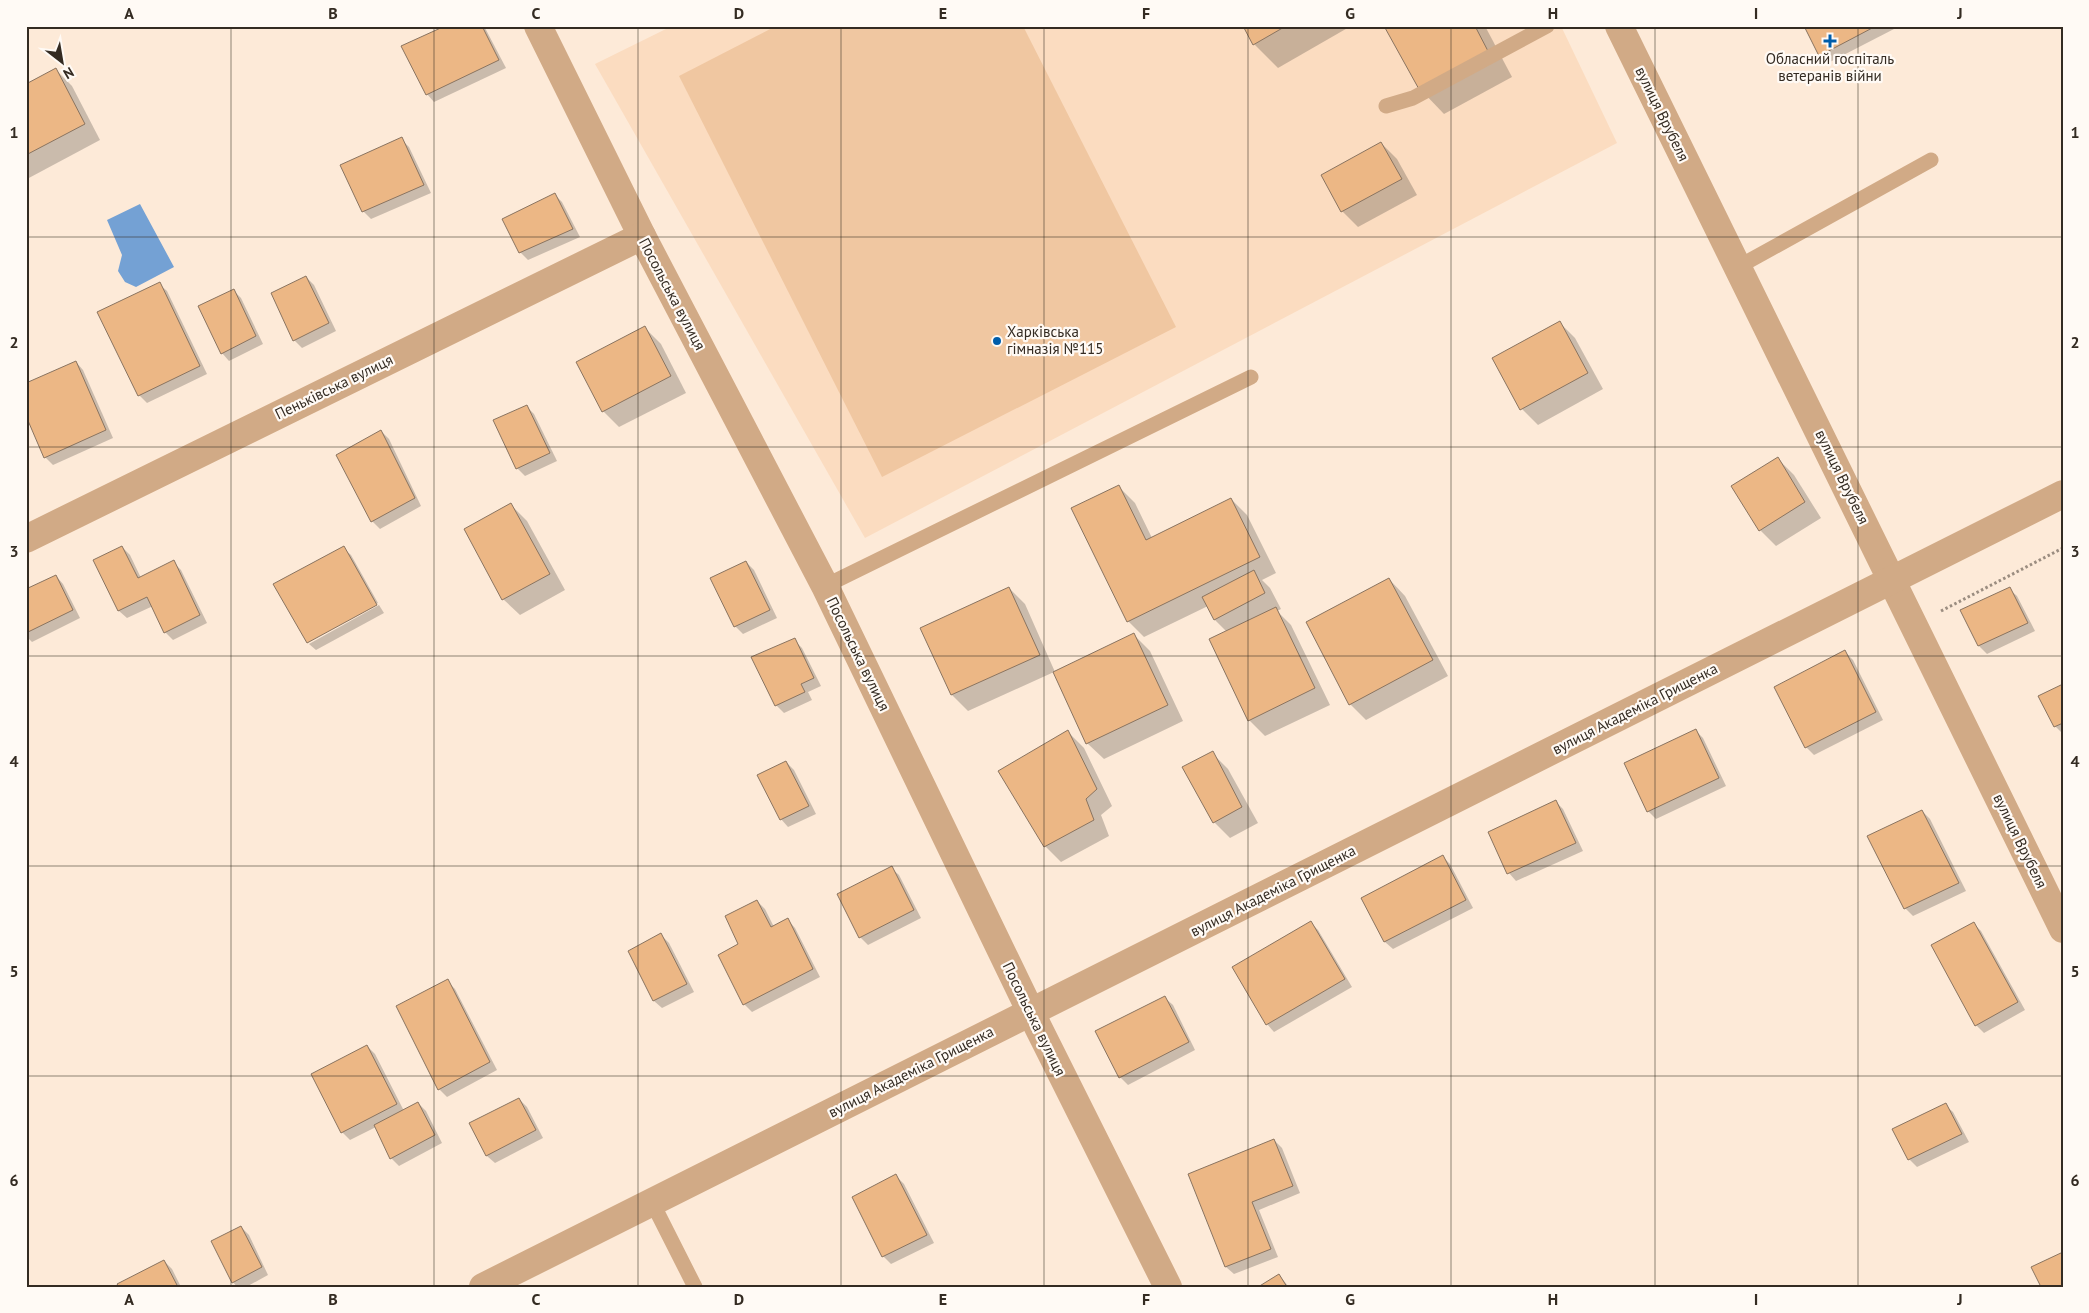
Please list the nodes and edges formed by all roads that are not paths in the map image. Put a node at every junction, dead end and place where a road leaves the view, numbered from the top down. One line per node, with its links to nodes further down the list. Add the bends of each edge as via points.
1 (538, 26): 6 (street, Посольська вулиця)
2 (1547, 26): 4 (lane, via 1413,98)
3 (1619, 26): 7 (street, вулиця Врубеля)
4 (1386, 106)
5 (1931, 160): 7 (lane)
6 (642, 236): 10 (street, Пеньківська вулиця); 12 (street, Посольська вулиця)
7 (1738, 266): 11 (street, вулиця Врубеля)
8 (1251, 377): 12 (lane)
9 (2063, 494): 11 (street, вулиця Академіка Грищенка)
10 (26, 539)
11 (1892, 580): 13 (street, вулиця Врубеля); 14 (street, вулиця Академіка Грищенка)
12 (824, 586): 14 (street, Посольська вулиця)
13 (2063, 929)
14 (1031, 1012): 15 (street, вулиця Академіка Грищенка); 18 (street, Посольська вулиця)
15 (652, 1202): 16 (lane); 17 (street, вулиця Академіка Грищенка)
16 (691, 1284)
17 (484, 1287)
18 (1168, 1287)

